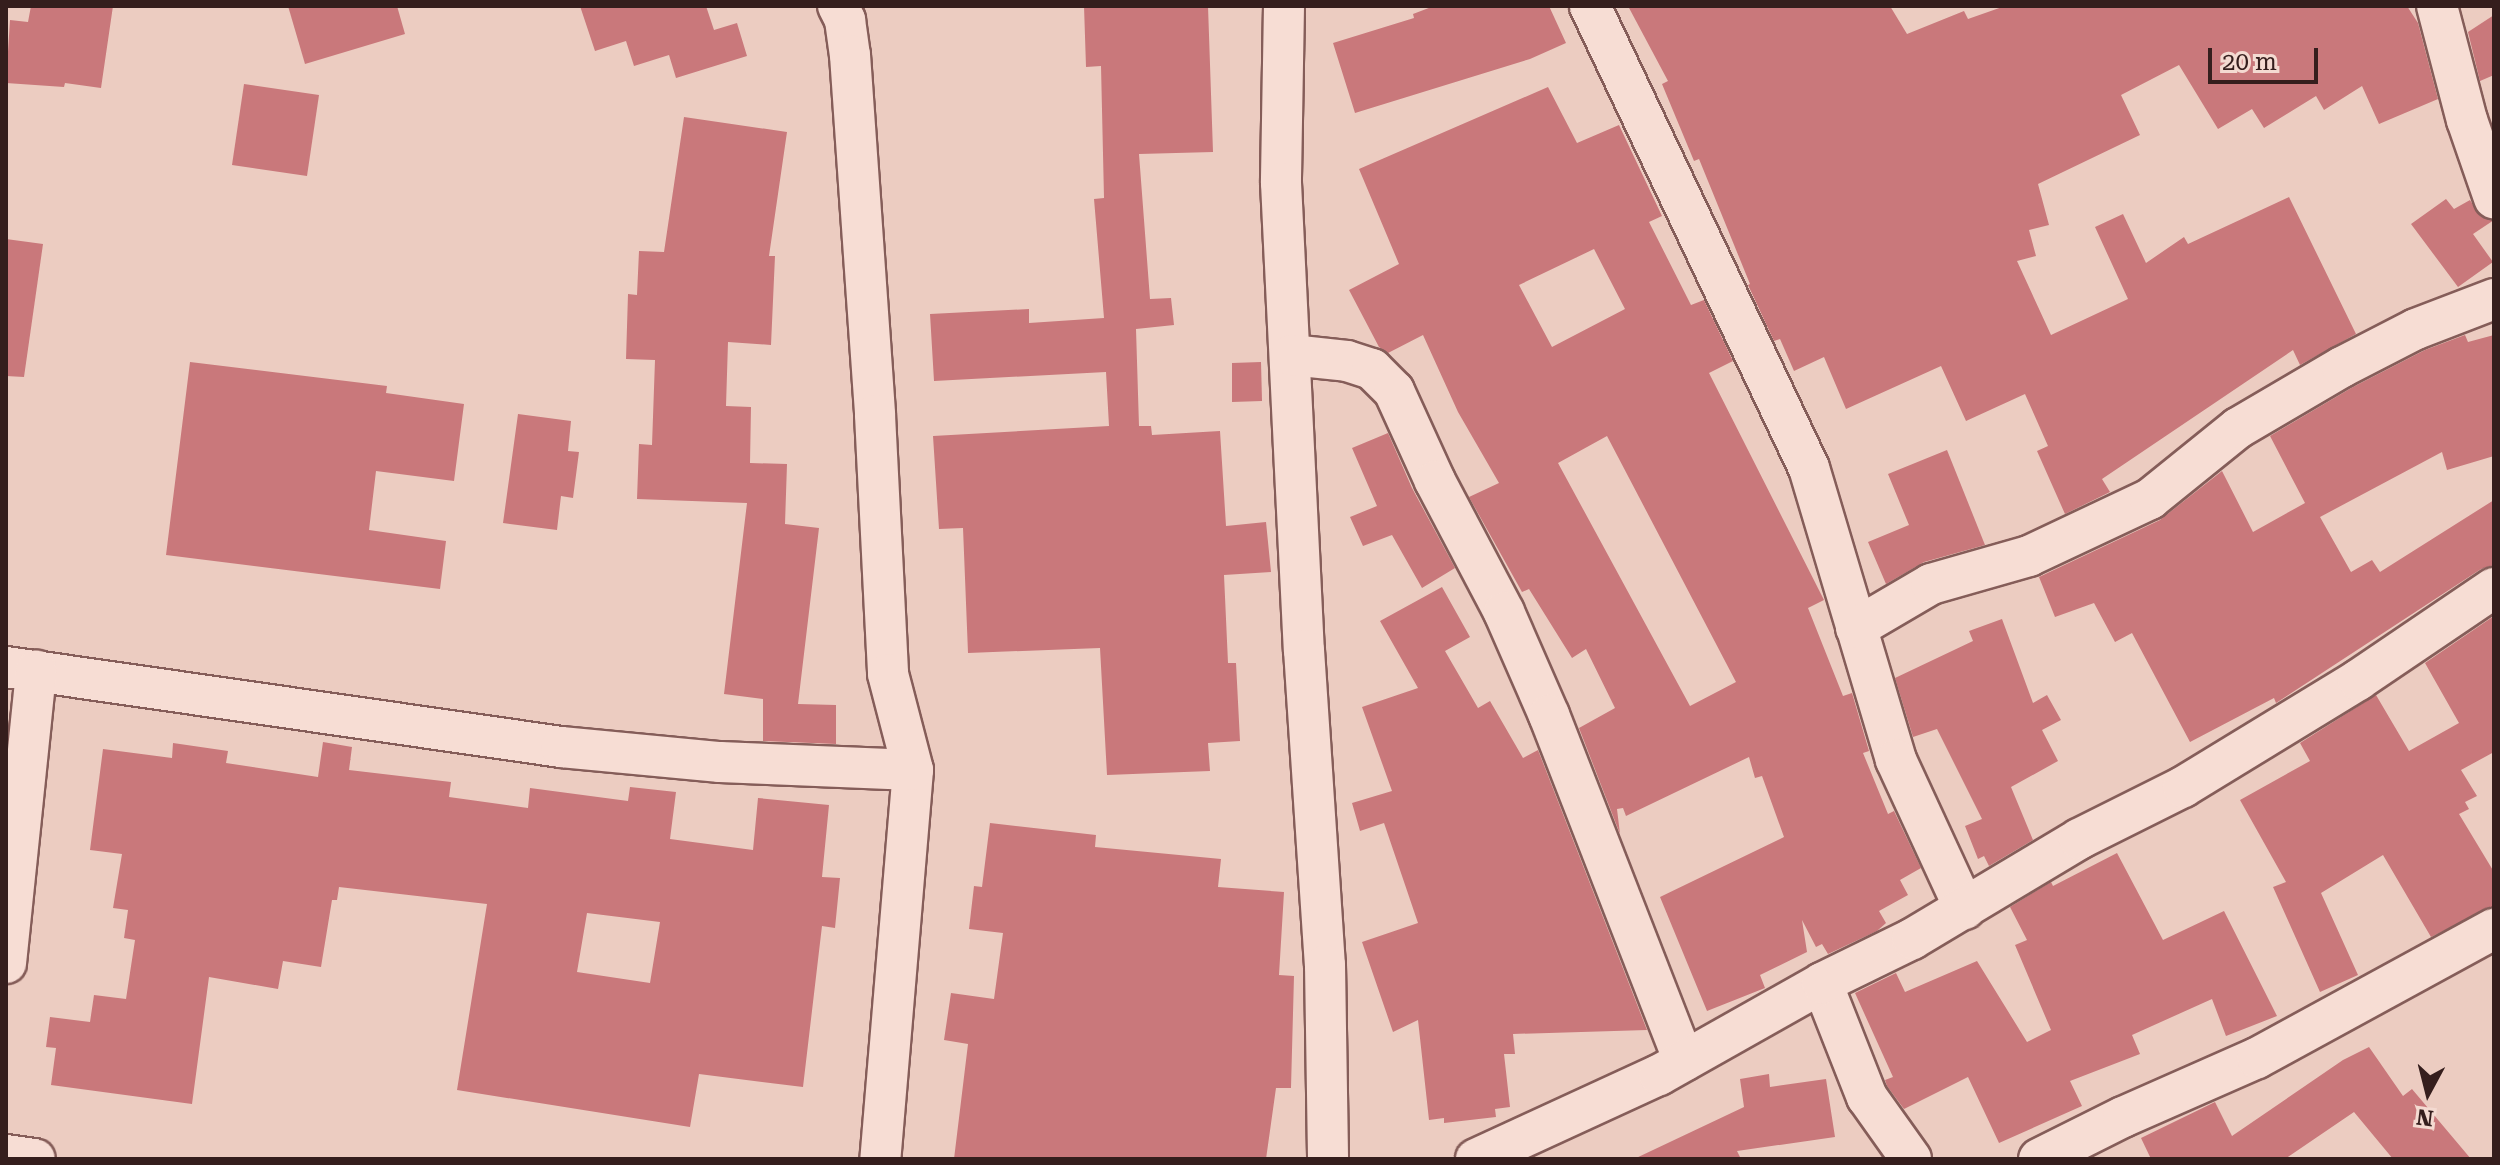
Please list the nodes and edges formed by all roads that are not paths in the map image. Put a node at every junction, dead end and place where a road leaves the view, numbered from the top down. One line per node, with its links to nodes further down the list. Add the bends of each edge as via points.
1 (838, 6): 11 (street, via 850,55 888,674)
2 (1284, 6): 7 (street, via 1281,183)
3 (1590, 6): 9 (street, via 1809,468)
4 (2437, 6): 5 (street)
5 (2494, 198)
6 (2494, 299): 9 (street, via 2416,329 2342,367 2238,428 2150,499 2029,556 1931,584)
7 (1291, 355): 16 (street, via 1372,369 1394,391 1549,715); 20 (street, via 1325,965)
8 (2494, 588): 12 (street, via 2291,722 2183,787 1994,887)
9 (1856, 628): 12 (street, via 1896,760)
10 (21, 669): 11 (street, via 561,747 720,762); 14 (street)
11 (913, 770): 19 (street)
12 (1965, 909): 15 (street)
13 (2494, 929): 23 (street, via 2257,1058)
14 (6, 963)
15 (1822, 983): 16 (street); 22 (street, via 1867,1097)
16 (1684, 1061): 21 (street)
17 (6, 1155): 18 (street)
18 (35, 1159)
19 (880, 1159)
20 (1328, 1159)
21 (1476, 1159)
22 (1911, 1159)
23 (2039, 1159)

